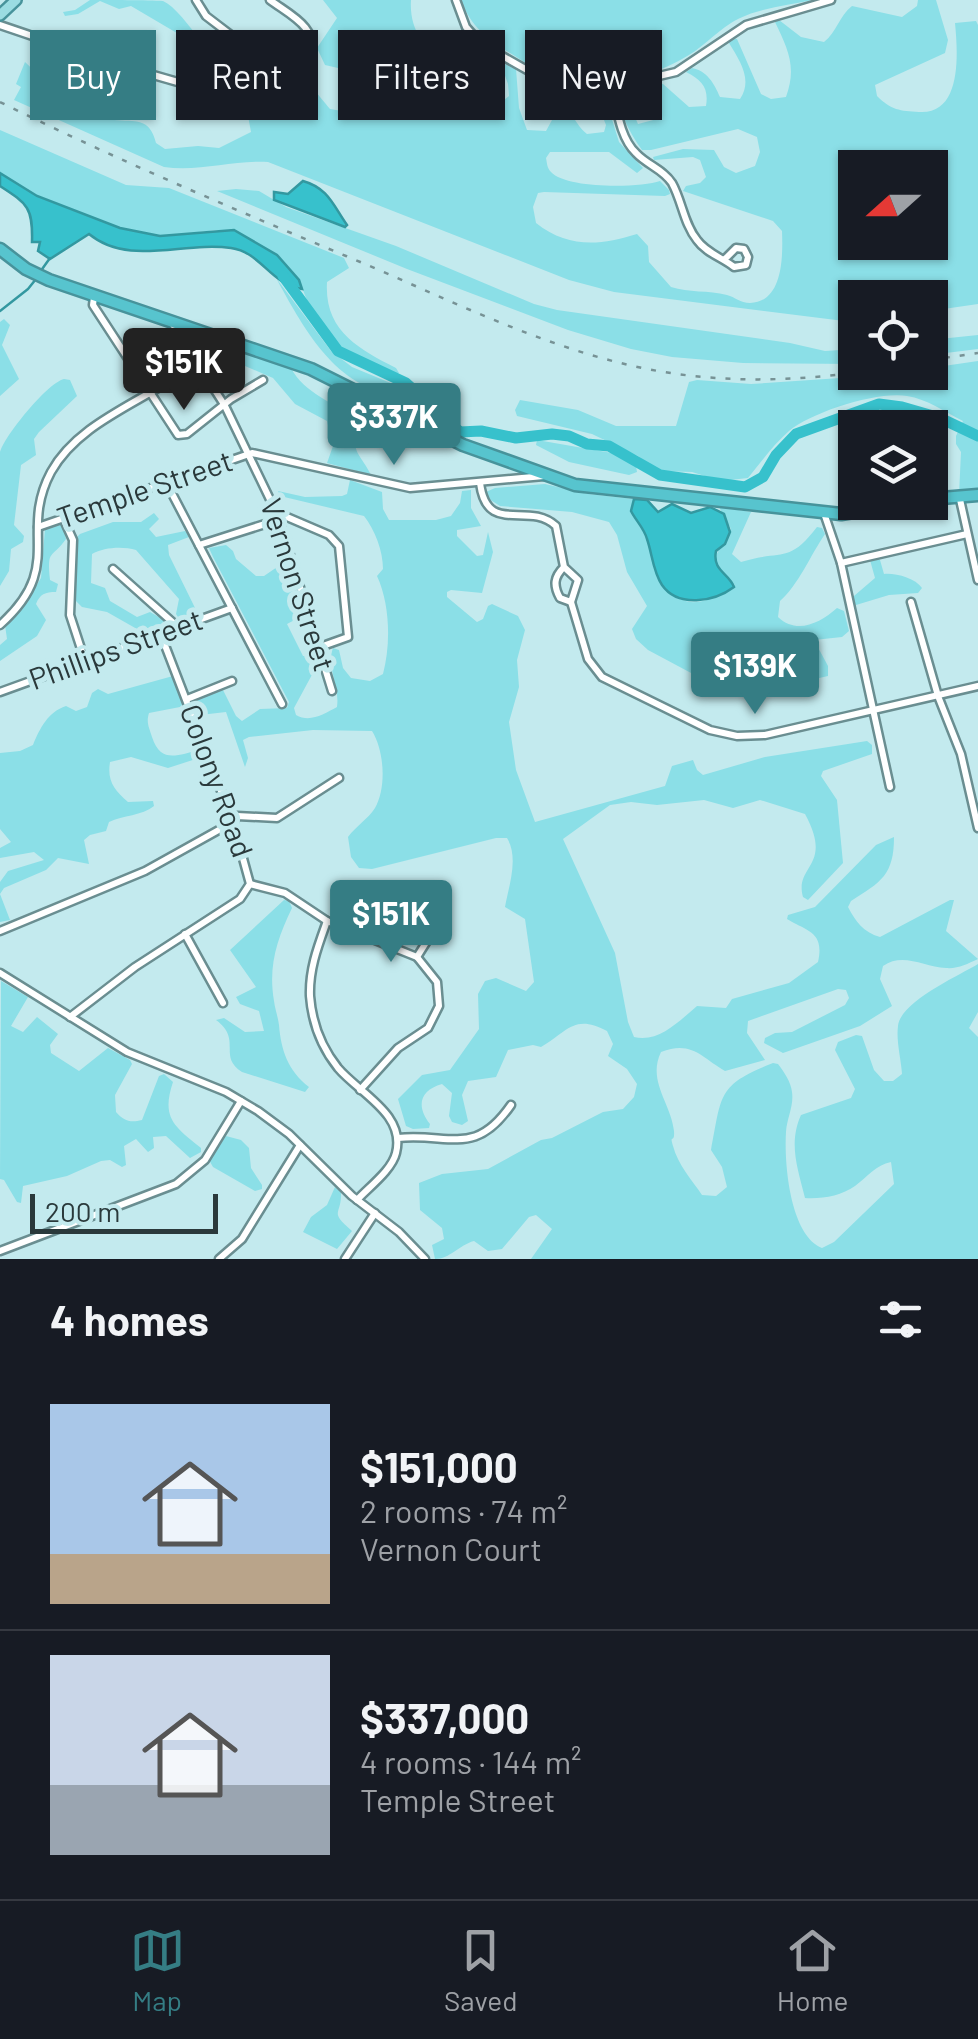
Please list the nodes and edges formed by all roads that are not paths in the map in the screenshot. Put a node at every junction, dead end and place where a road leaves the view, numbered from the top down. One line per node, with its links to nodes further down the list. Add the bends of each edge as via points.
1 (16, 0): 6 (main road)
2 (196, 0): 3 (street, via 206,16 270,65 298,68 312,54 311,35)
3 (270, 0)
4 (456, 0): 8 (street, via 468,31)
5 (831, 0): 9 (street, via 750,23 680,70)
6 (0, 16)
7 (0, 24): 10 (street)
8 (525, 69)
9 (662, 75)
10 (176, 82)
11 (620, 120): 13 (street, via 631,148 672,184 700,244)
12 (0, 249): 14 (highway, via 26,269)
13 (726, 258)
14 (94, 296): 15 (highway); 19 (street, via 93,305)
15 (172, 322): 16 (highway); 17 (street, Vernon Street)
16 (218, 338): 17 (street); 22 (highway, via 327,376 462,444)
17 (196, 361): 19 (street); 20 (street, Vernon Street)
18 (263, 380): 20 (street)
19 (148, 393): 20 (street, via 180,436); 32 (street, via 63,456 40,499)
20 (225, 406): 21 (street, Vernon Street)
21 (250, 454): 23 (street, Temple Street, via 400,487); 24 (street, Temple Street); 31 (street, Vernon Street)
22 (548, 476): 23 (street, Temple Street); 28 (highway, via 586,487)
23 (480, 483): 36 (street, via 485,504 498,514 551,520)
24 (167, 484): 30 (street, Temple Street); 34 (street)
25 (960, 495): 26 (highway); 27 (highway); 33 (street)
26 (978, 495)
27 (948, 497)
28 (824, 513): 29 (highway); 35 (street)
29 (838, 513)
30 (64, 518): 32 (street, Temple Street); 47 (street, via 73,540 70,615)
31 (279, 518): 34 (street); 46 (street, Vernon Street); 46 (street, via 294,518 338,544 348,637)
32 (38, 527): 43 (street, via 32,587)
33 (967, 534): 35 (street); 37 (street)
34 (200, 545): 42 (street)
35 (841, 562): 55 (street)
36 (564, 567): 40 (street, via 578,580); 40 (street, via 556,590)
37 (977, 567): 39 (street)
38 (113, 569): 44 (street)
39 (978, 580)
40 (571, 602): 55 (street, via 588,659 602,677 710,730 765,735)
41 (911, 602): 52 (street)
42 (232, 608): 44 (street, Phillips Street); 54 (street)
43 (0, 625)
44 (179, 628): 45 (street, Phillips Street)
45 (161, 635): 47 (street, Phillips Street); 53 (street, Colony Road)
46 (320, 646): 50 (street, Vernon Street)
47 (84, 661): 51 (street, Phillips Street)
48 (232, 682): 53 (street)
49 (978, 686): 52 (street)
50 (332, 691)
51 (0, 692)
52 (938, 696): 55 (street); 59 (street, via 960,751)
53 (187, 699): 58 (street, Colony Road)
54 (282, 704)
55 (872, 711): 57 (street)
56 (339, 778): 58 (street, via 277,818 240,815)
57 (890, 788)
58 (233, 822): 60 (street, Colony Road); 63 (street, via 145,871)
59 (978, 828)
60 (250, 884): 62 (street, via 292,896); 64 (street, Colony Road, via 240,900)
61 (442, 917): 65 (street)
62 (328, 921): 65 (street); 69 (street, via 312,966 313,1014 328,1052)
63 (0, 932)
64 (184, 934): 67 (street); 68 (street, Colony Road)
65 (417, 958): 69 (street, via 437,982 434,1019)
66 (0, 973): 68 (street)
67 (223, 1003)
68 (70, 1017): 70 (street, via 127,1052)
69 (360, 1090): 72 (street, via 389,1116)
70 (240, 1101): 73 (street); 76 (street, via 205,1160 176,1184)
71 (511, 1105): 72 (street, via 499,1122 467,1141)
72 (398, 1138): 74 (street, via 394,1161)
73 (300, 1145): 74 (street); 77 (street, via 242,1239)
74 (357, 1200): 75 (street)
75 (374, 1213): 78 (street); 79 (street)
76 (0, 1251)
77 (219, 1259)
78 (345, 1259)
79 (425, 1259)

